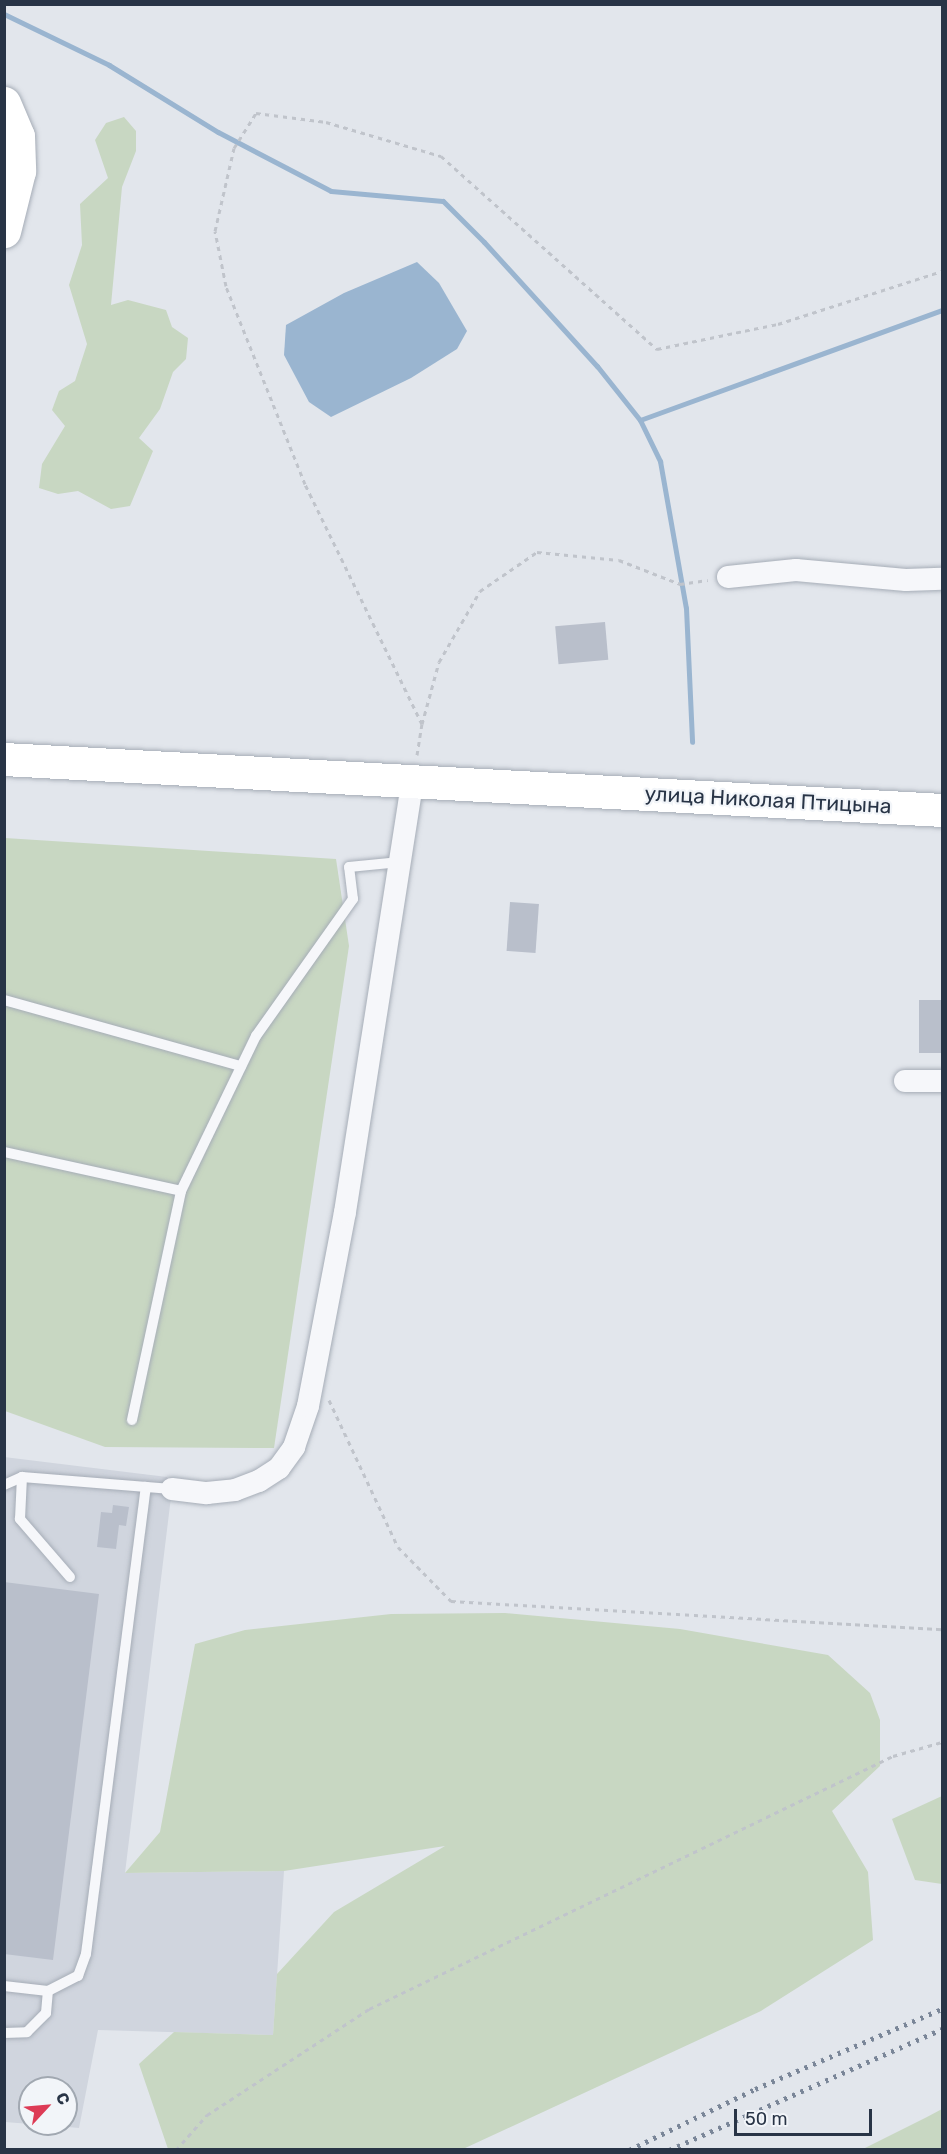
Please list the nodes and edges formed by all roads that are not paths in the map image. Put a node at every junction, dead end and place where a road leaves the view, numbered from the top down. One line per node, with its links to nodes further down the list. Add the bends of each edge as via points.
1 (4, 103): 2 (main road, via 18,136 19,171)
2 (4, 231)
3 (728, 578): 4 (street, via 796,570 906,580)
4 (942, 579)
5 (4, 759): 6 (main road, улица Николая Птицына)
6 (412, 780): 7 (main road, улица Николая Птицына); 8 (street)
7 (942, 810)
8 (400, 862): 10 (lane, via 349,867 353,898 256,1036); 19 (street, via 317,1372 294,1447 279,1468 235,1490 207,1493)
9 (4, 1000): 10 (lane)
10 (241, 1066): 14 (lane)
11 (905, 1081): 12 (street)
12 (942, 1081)
13 (4, 1152): 14 (lane)
14 (181, 1191): 15 (lane)
15 (132, 1420)
16 (22, 1477): 17 (lane); 18 (lane); 20 (lane, via 21,1519)
17 (4, 1485)
18 (146, 1487): 19 (lane); 22 (lane, via 86,1954 78,1976)
19 (172, 1489)
20 (70, 1577)
21 (4, 1986): 22 (lane)
22 (48, 1991): 23 (lane, via 46,2013 27,2032)
23 (4, 2033)

